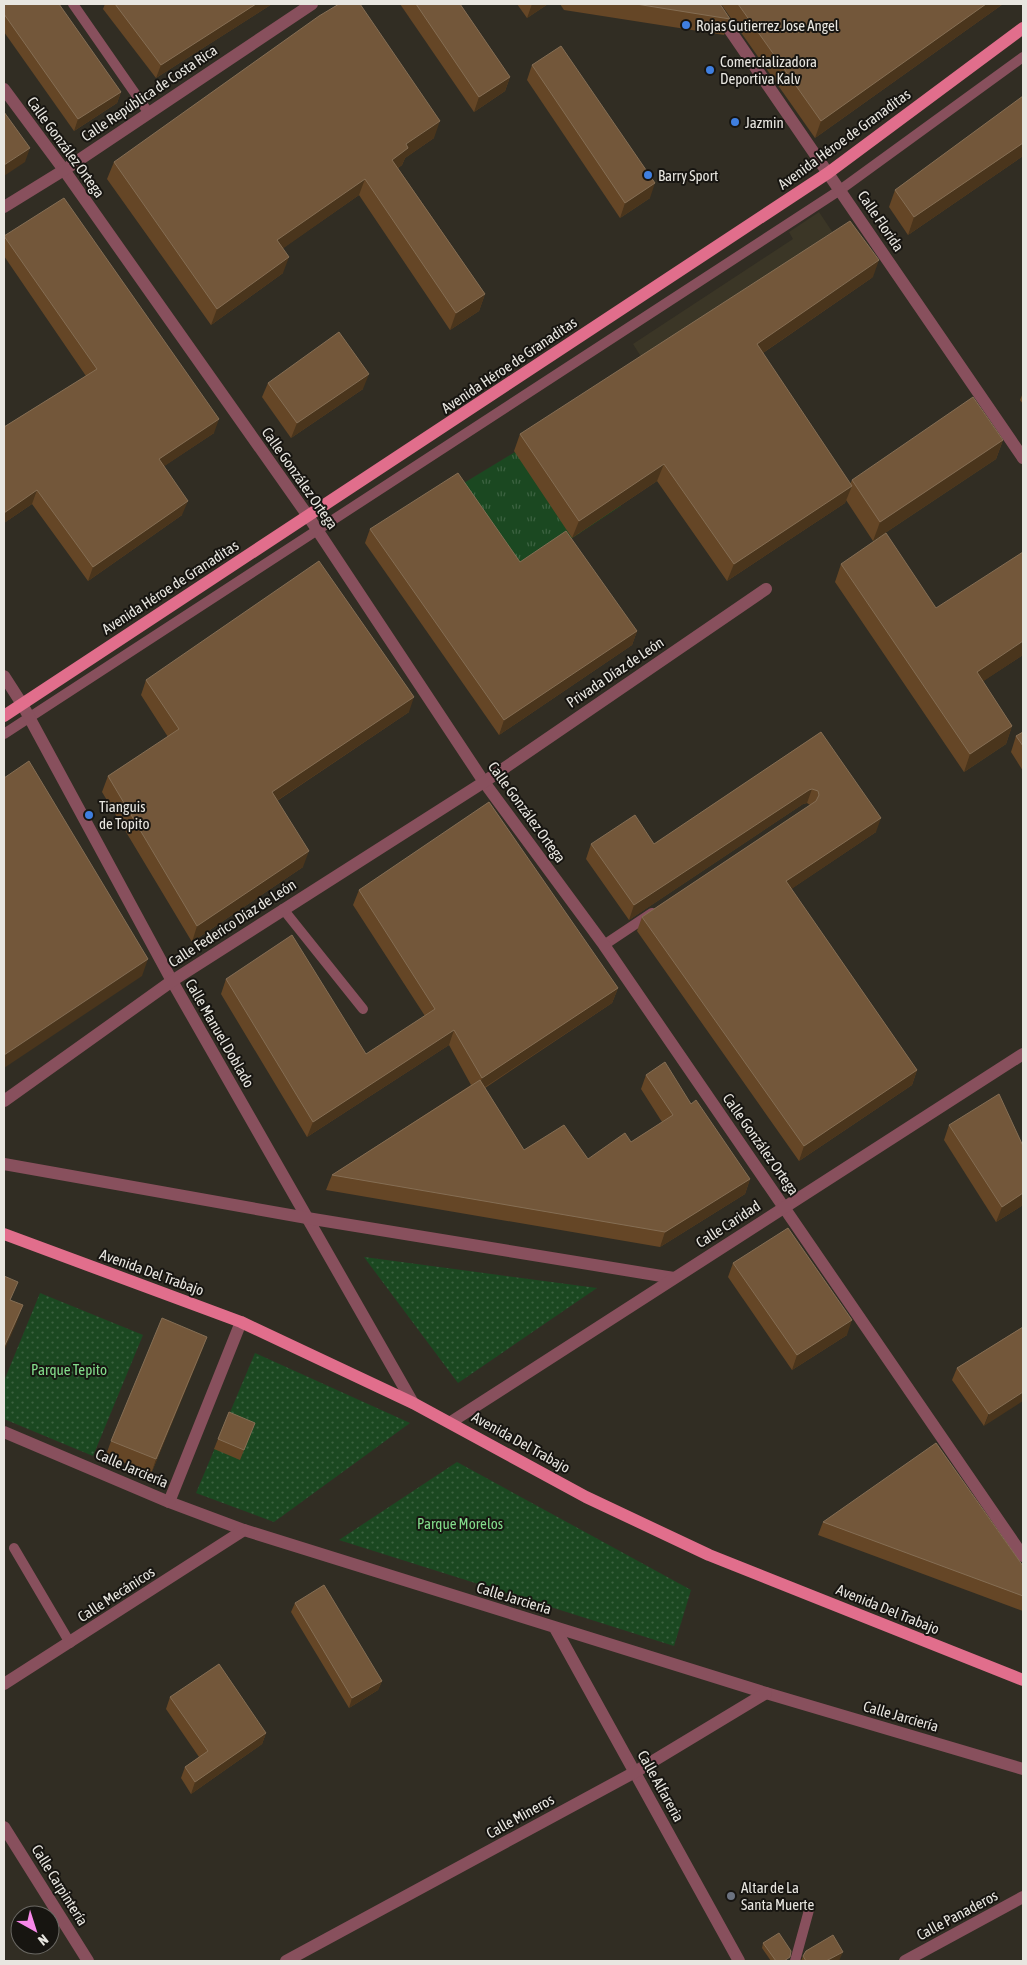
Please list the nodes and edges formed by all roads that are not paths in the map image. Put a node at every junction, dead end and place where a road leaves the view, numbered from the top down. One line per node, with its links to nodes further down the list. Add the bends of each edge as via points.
1 (73, 4): 7 (lane)
2 (312, 4): 7 (street, Calle República de Costa Rica)
3 (712, 4): 9 (street, Calle Florida)
4 (1023, 28): 9 (main road, Avenida Héroe de Granaditas)
5 (1023, 57): 10 (lane)
6 (4, 89): 8 (street, Calle González Ortega)
7 (148, 112): 8 (street, Calle República de Costa Rica)
8 (64, 170): 11 (street, Calle República de Costa Rica); 13 (street, Calle González Ortega)
9 (828, 172): 10 (street, Calle Florida); 13 (main road, Avenida Héroe de Granaditas)
10 (840, 190): 12 (street, Calle Florida); 14 (lane)
11 (4, 208)
12 (1023, 458)
13 (308, 516): 14 (street, Calle González Ortega); 17 (main road, Avenida Héroe de Granaditas)
14 (316, 530): 19 (lane); 21 (street, Calle González Ortega)
15 (766, 589): 21 (street, Privada Díaz de León)
16 (4, 676): 17 (street, Calle Manuel Doblado)
17 (22, 704): 18 (main road, Avenida Héroe de Granaditas); 19 (street, Calle Manuel Doblado)
18 (4, 716)
19 (28, 717): 20 (lane); 25 (street, Calle Manuel Doblado)
20 (4, 734)
21 (484, 782): 23 (street, Calle Federico Díaz de León); 24 (street, Calle González Ortega)
22 (660, 907): 24 (lane)
23 (283, 910): 25 (street, Calle Federico Díaz de León); 26 (lane)
24 (604, 945): 30 (street, Calle González Ortega)
25 (172, 981): 28 (street, Calle Federico Díaz de León); 31 (street, Calle Manuel Doblado)
26 (363, 1009)
27 (1023, 1054): 30 (street, Calle Caridad)
28 (4, 1101)
29 (4, 1164): 31 (street)
30 (784, 1207): 33 (street, Calle Caridad); 41 (street, Calle González Ortega)
31 (307, 1218): 33 (street); 35 (street, Calle Manuel Doblado)
32 (4, 1234): 34 (main road, Avenida Del Trabajo)
33 (674, 1278): 36 (street, Calle Caridad)
34 (241, 1322): 35 (main road, Avenida Del Trabajo); 38 (street)
35 (413, 1402): 36 (main road, Avenida Del Trabajo)
36 (452, 1422): 44 (main road, Avenida Del Trabajo, via 586,1497 709,1555)
37 (4, 1432): 38 (street, Calle Jarciería)
38 (170, 1502): 39 (street, Calle Jarciería)
39 (244, 1530): 42 (street, Calle Jarciería); 43 (street, Calle Mecánicos)
40 (14, 1548): 43 (lane)
41 (1023, 1556)
42 (555, 1628): 46 (street, Calle Jarciería); 48 (street, Calle Alfareria)
43 (70, 1643): 45 (street, Calle Mecánicos)
44 (1023, 1680)
45 (4, 1684)
46 (766, 1693): 47 (street, Calle Jarciería); 48 (street, Calle Mineros)
47 (1023, 1769)
48 (634, 1772): 53 (street, Calle Mineros); 54 (street, Calle Alfareria)
49 (4, 1827): 52 (street, Calle Carpintería)
50 (1023, 1897): 56 (street, Calle Panaderos)
51 (809, 1910): 55 (lane)
52 (88, 1961)
53 (286, 1961)
54 (738, 1961)
55 (795, 1961)
56 (906, 1961)

